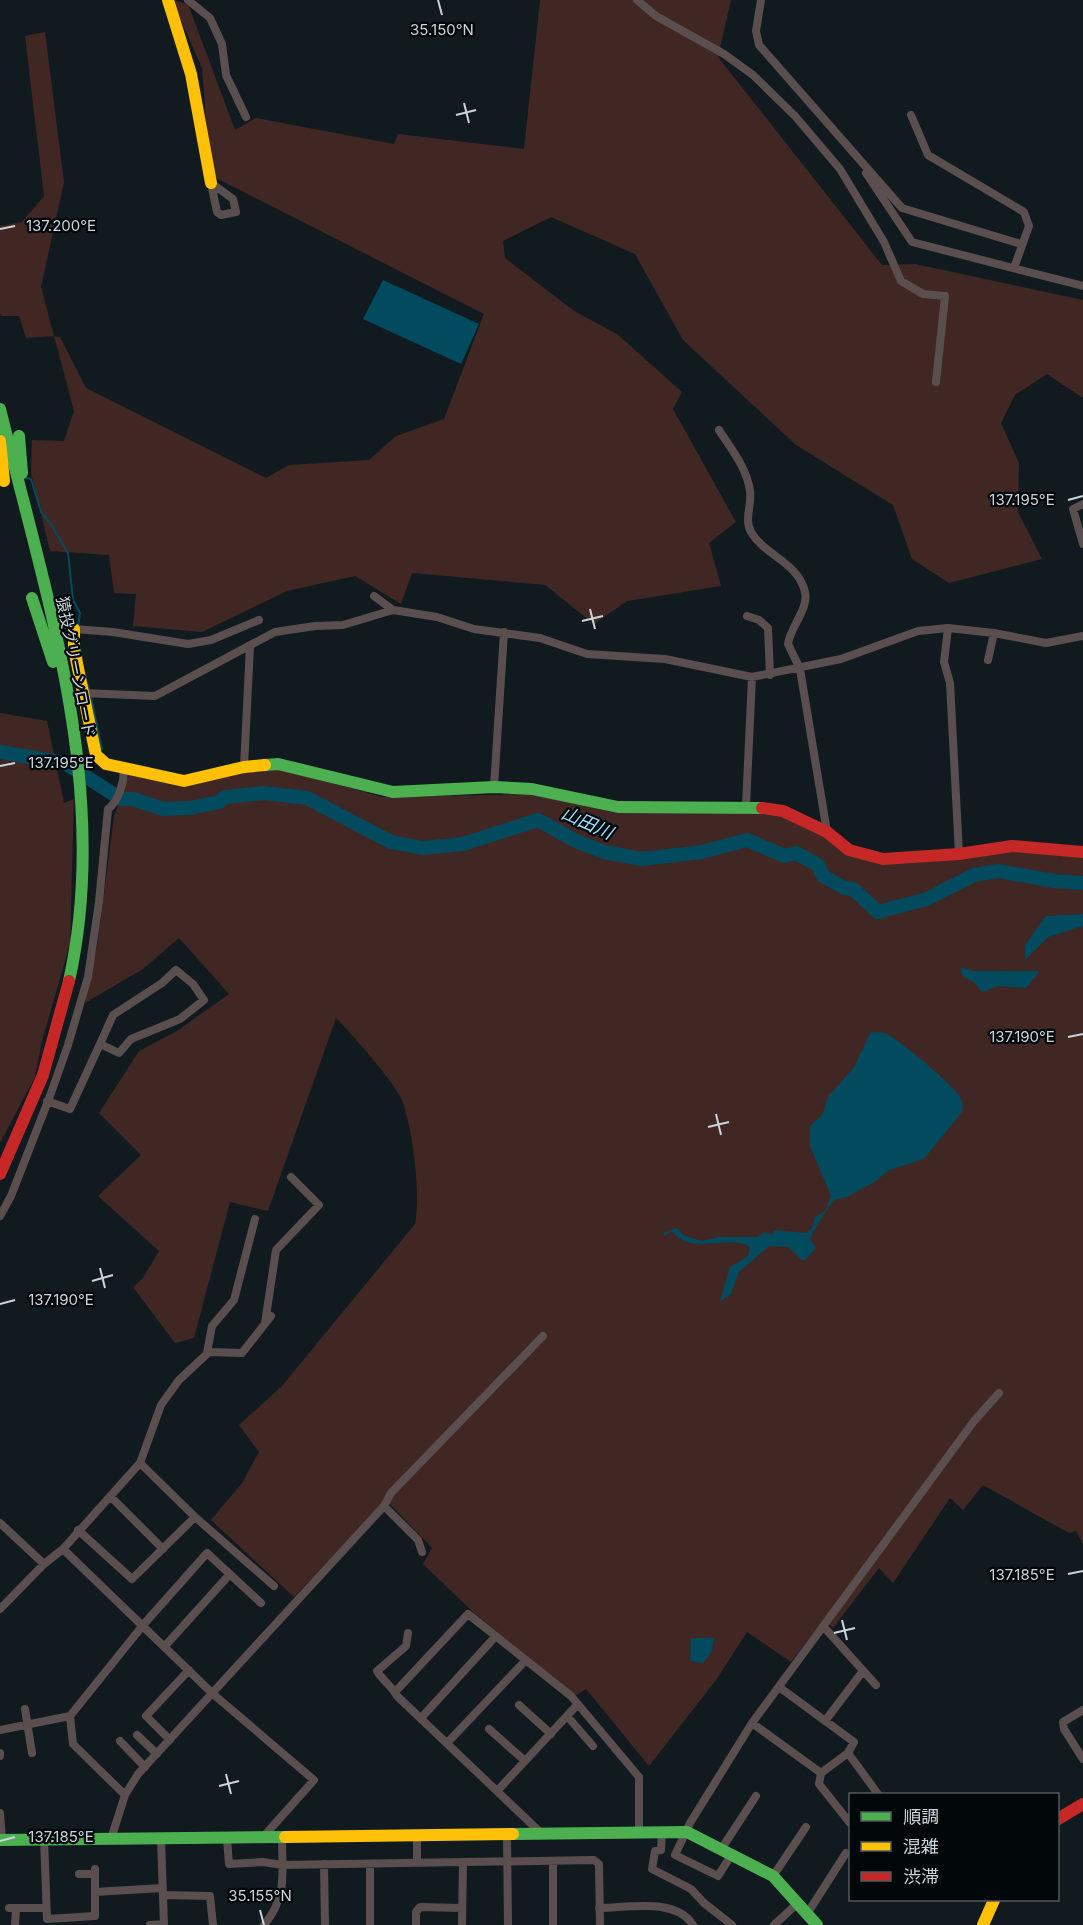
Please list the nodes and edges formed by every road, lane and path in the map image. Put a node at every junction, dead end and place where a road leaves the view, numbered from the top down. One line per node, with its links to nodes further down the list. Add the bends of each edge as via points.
1 (168, 0): 8 (street, via 191,74)
2 (188, 0): 6 (street, via 210,18 222,44 226,75)
3 (637, 0): 12 (street, via 656,16 753,75 840,169 884,242 901,282 923,294 945,296)
4 (761, 0): 7 (street, via 756,31 759,45)
5 (911, 115): 9 (street, via 928,154 1024,212 1029,226)
6 (246, 117)
7 (846, 143): 9 (street, via 902,208); 10 (street, via 912,242)
8 (211, 183)
9 (1021, 244): 10 (street)
10 (1014, 268): 11 (street)
11 (1083, 286)
12 (936, 382)
13 (0, 409): 22 (street, 猿投グリーンロード)
14 (719, 430): 34 (street, via 748,482 748,526 756,539 800,578 806,595 788,644)
15 (19, 436): 22 (street, via 23,485)
16 (0, 441): 17 (street)
17 (4, 480)
18 (1083, 504): 19 (street, via 1073,509)
19 (1083, 544)
20 (374, 596): 23 (street)
21 (32, 598): 38 (street)
22 (45, 598): 38 (street, 猿投グリーンロード)
23 (393, 610): 29 (street); 32 (street, via 343,625 287,629)
24 (747, 616): 35 (street, via 768,628)
25 (56, 620): 28 (street)
26 (259, 620): 28 (street, via 211,640 188,644)
27 (948, 628): 30 (street); 34 (street, via 908,634 841,659); 45 (street, via 944,662 950,683)
28 (74, 629): 37 (street)
29 (504, 632): 36 (street, via 540,638 587,654 665,659); 41 (street)
30 (994, 633): 31 (street, via 1046,643); 33 (street)
31 (1083, 636)
32 (250, 646): 37 (street, via 155,696); 39 (street)
33 (988, 660)
34 (800, 669): 35 (street); 43 (street)
35 (770, 675): 36 (street)
36 (752, 678): 42 (street)
37 (83, 693): 40 (street, via 96,755 106,764)
38 (71, 720): 48 (street, 猿投グリーンロード, via 80,788 83,871 73,967 48,1061)
39 (244, 767): 40 (street, via 184,781); 41 (street, via 290,766 393,792)
40 (124, 769): 47 (street, via 115,803 108,809 88,977)
41 (494, 787): 42 (street, via 542,791 618,807)
42 (746, 806): 43 (street, via 783,811)
43 (827, 831): 45 (street, via 849,850 883,859)
44 (1083, 852): 45 (street, via 1012,846)
45 (959, 854)
46 (100, 1044): 46 (street, via 119,1053 131,1039 180,1019 204,1000 176,969 162,983 113,1015); 47 (street, via 70,1109)
47 (47, 1101): 50 (street)
48 (0, 1174)
49 (291, 1177): 53 (street, via 319,1205 276,1250)
50 (0, 1216)
51 (255, 1219): 55 (street, via 234,1300 212,1326)
52 (271, 1316): 53 (street)
53 (265, 1324): 55 (street, via 242,1353)
54 (543, 1336): 59 (street, via 392,1493)
55 (207, 1353): 57 (street, via 160,1405)
56 (999, 1393): 74 (street, via 974,1421)
57 (140, 1463): 58 (street); 60 (street)
58 (110, 1496): 62 (street); 64 (street)
59 (384, 1506): 65 (street, via 418,1540); 84 (street)
60 (195, 1517): 64 (street); 68 (street)
61 (0, 1523): 66 (street)
62 (78, 1530): 63 (street); 64 (street, via 132,1579)
63 (63, 1549): 66 (street); 73 (street)
64 (163, 1549)
65 (422, 1552)
66 (44, 1564): 70 (street)
67 (230, 1574): 71 (street); 73 (street, via 207,1553); 77 (street)
68 (274, 1586)
69 (0, 1592): 70 (street)
70 (9, 1600): 72 (street)
71 (261, 1603)
72 (0, 1609)
73 (144, 1624): 77 (street); 89 (street)
74 (823, 1626): 80 (street); 82 (street)
75 (408, 1633): 83 (street, via 406,1646 377,1671)
76 (495, 1637): 78 (street); 83 (street, via 468,1614); 91 (street)
77 (165, 1646): 79 (street)
78 (526, 1660): 85 (street); 101 (street)
79 (189, 1670): 84 (street); 99 (street, via 146,1716)
80 (863, 1671): 81 (street); 92 (street)
81 (876, 1685)
82 (779, 1687): 92 (street); 93 (street)
83 (395, 1692): 91 (street)
84 (213, 1694): 99 (street); 125 (street, via 314,1780)
85 (578, 1704): 90 (street); 119 (street, via 639,1777)
86 (519, 1705): 97 (street)
87 (25, 1709): 94 (street)
88 (1083, 1710): 106 (street, via 1063,1722)
89 (70, 1716): 94 (street); 112 (street, via 73,1743)
90 (567, 1716): 97 (street); 102 (street)
91 (422, 1717): 101 (street)
92 (825, 1721): 105 (street, via 854,1742)
93 (752, 1723): 109 (street); 121 (street)
94 (28, 1725): 96 (street); 103 (street)
95 (489, 1729): 107 (street)
96 (0, 1730)
97 (551, 1734): 107 (street)
98 (137, 1735): 104 (street)
99 (170, 1740): 104 (street)
100 (120, 1742): 108 (street)
101 (448, 1742): 110 (street)
102 (593, 1746)
103 (32, 1753)
104 (157, 1754): 108 (street)
105 (848, 1754): 109 (street); 111 (street)
106 (1083, 1759)
107 (525, 1761): 110 (street)
108 (145, 1767): 112 (street)
109 (821, 1773): 117 (street, via 819,1784)
110 (498, 1790): 122 (street)
111 (877, 1793)
112 (125, 1795): 128 (street)
113 (756, 1796): 132 (street)
114 (1083, 1804): 116 (street)
115 (0, 1814): 131 (street)
116 (1059, 1818)
117 (849, 1822)
118 (806, 1827): 142 (street)
119 (639, 1831): 120 (street); 122 (street)
120 (662, 1831): 121 (street); 164 (street, via 661,1850 652,1856 651,1869 691,1889)
121 (687, 1832): 132 (street); 132 (street, via 675,1855 713,1876 718,1876)
122 (541, 1833): 123 (street)
123 (507, 1834): 124 (street); 135 (street)
124 (417, 1836): 126 (street); 137 (street)
125 (262, 1837): 126 (street); 130 (street)
126 (282, 1837): 140 (street)
127 (44, 1839): 128 (street); 131 (street); 147 (street)
128 (111, 1839): 129 (street)
129 (161, 1839): 130 (street); 144 (street)
130 (227, 1839): 140 (street, via 230,1864)
131 (1, 1840)
132 (727, 1851): 142 (street)
133 (846, 1853): 150 (street)
134 (463, 1862): 135 (street); 137 (street); 148 (street)
135 (507, 1862): 136 (street); 160 (street)
136 (553, 1862): 149 (street, via 598,1862); 161 (street)
137 (417, 1863): 139 (street)
138 (324, 1864): 139 (street); 140 (street); 156 (street)
139 (370, 1864): 157 (street)
140 (282, 1865): 155 (street, via 283,1894)
141 (79, 1874): 143 (street, via 95,1872)
142 (772, 1876): 146 (street)
143 (95, 1892): 144 (street); 147 (street, via 95,1916 46,1918)
144 (162, 1892): 151 (street); 154 (street, via 210,1896)
145 (993, 1901): 167 (street)
146 (800, 1902): 150 (street); 165 (street)
147 (45, 1908): 152 (street, via 13,1908)
148 (462, 1908): 158 (street, via 420,1907); 159 (street)
149 (600, 1908): 162 (street); 163 (street, via 668,1908 682,1913)
150 (807, 1914): 166 (street)
151 (164, 1924): 153 (street)
152 (15, 1925)
153 (150, 1925)
154 (213, 1925)
155 (264, 1925)
156 (325, 1925)
157 (370, 1925)
158 (416, 1925)
159 (462, 1925)
160 (508, 1925)
161 (554, 1925)
162 (600, 1925)
163 (693, 1925)
164 (732, 1925)
165 (774, 1925)
166 (817, 1925)
167 (983, 1925)

